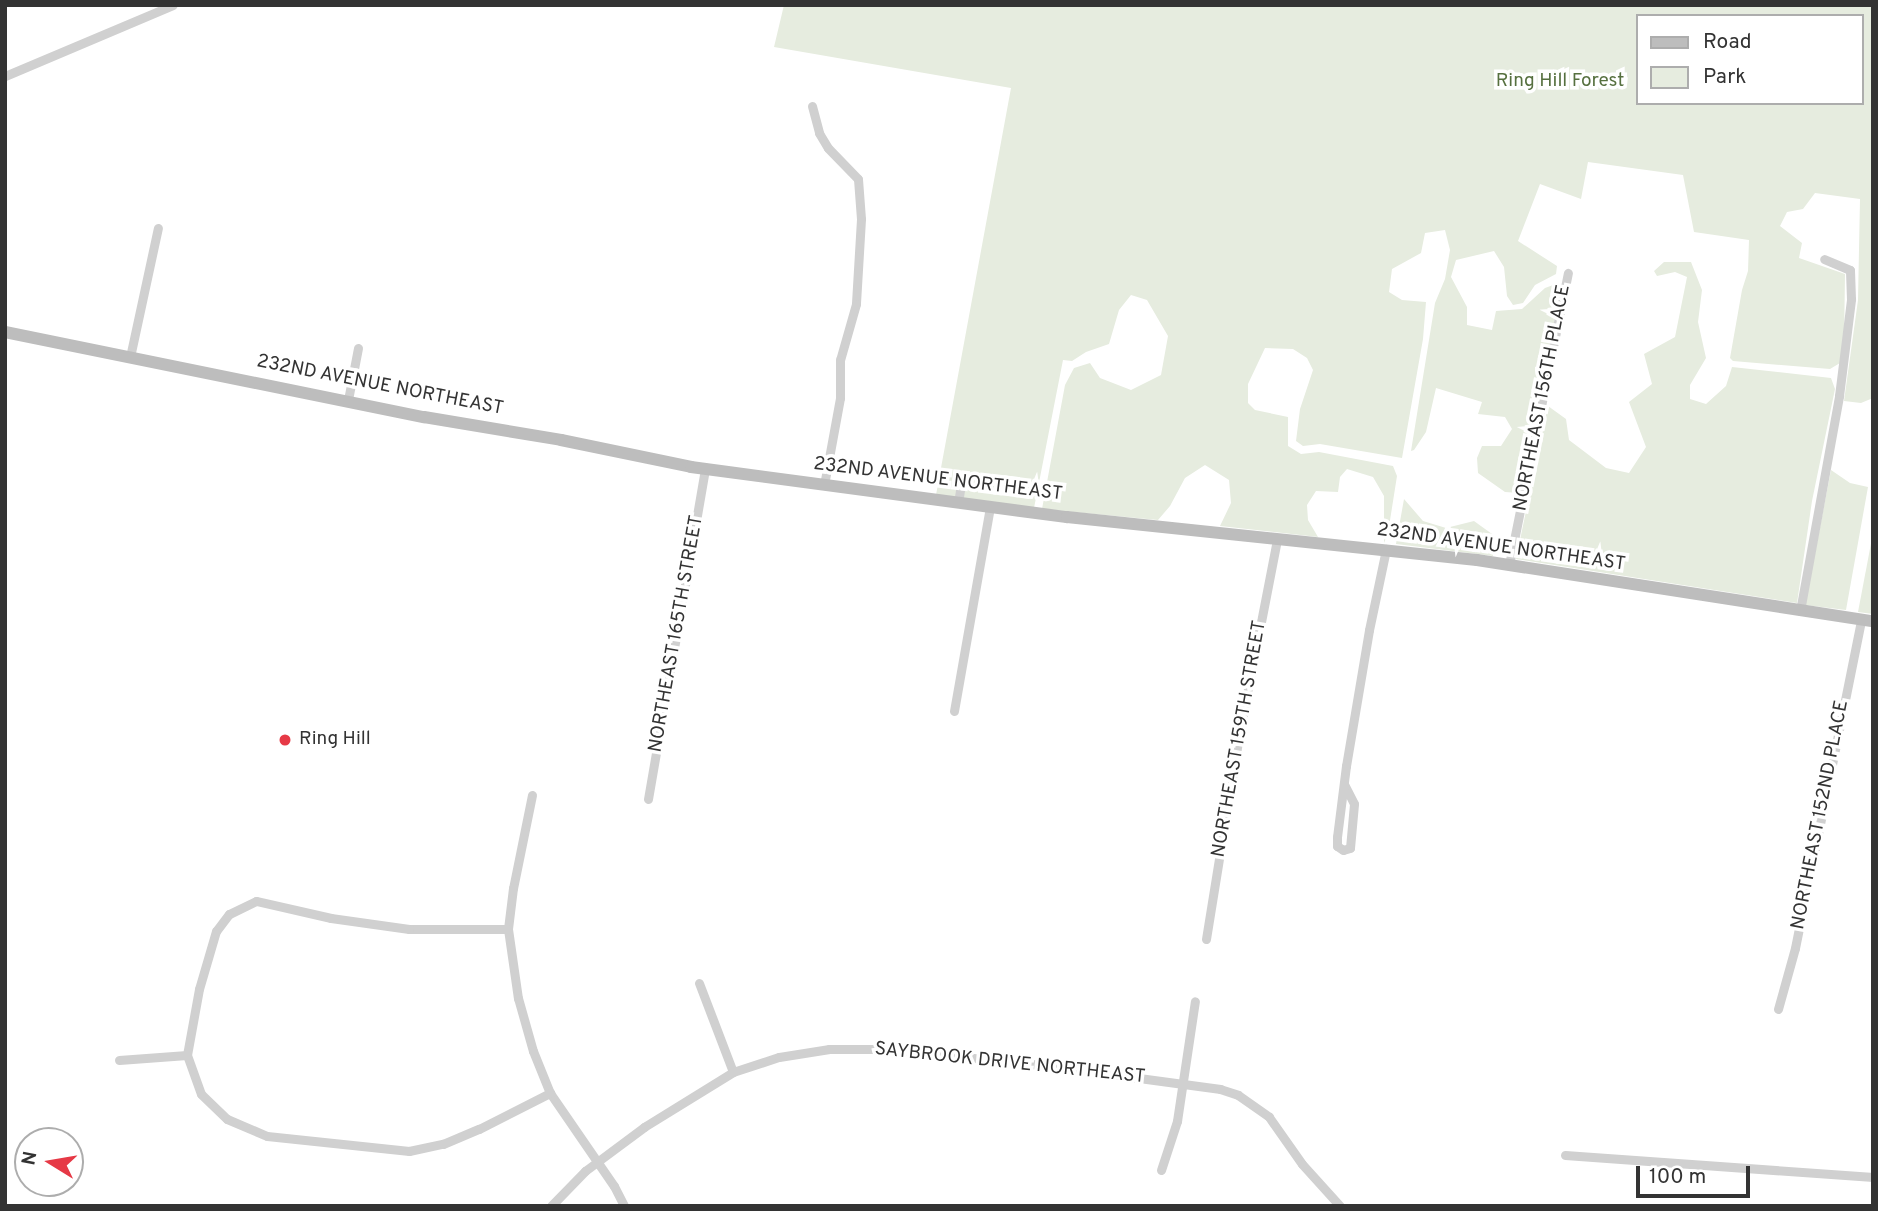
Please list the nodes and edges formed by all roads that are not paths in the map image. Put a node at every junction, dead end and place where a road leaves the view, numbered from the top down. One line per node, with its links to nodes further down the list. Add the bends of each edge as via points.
1 (173, 5): 2 (street)
2 (5, 76)
3 (812, 106): 12 (street, via 828,148 858,179 861,219 856,304 842,350 840,398)
4 (158, 228): 9 (street)
5 (1824, 259): 17 (street, via 1850,270 1850,310)
6 (1568, 273): 16 (street, NORTHEAST 156TH PLACE)
7 (5, 332): 9 (street, 232ND AVENUE NORTHEAST)
8 (358, 348): 10 (street)
9 (130, 357): 10 (street, 232ND AVENUE NORTHEAST)
10 (348, 400): 11 (street, 232ND AVENUE NORTHEAST)
11 (705, 469): 12 (street, 232ND AVENUE NORTHEAST); 22 (street, NORTHEAST 165TH STREET)
12 (824, 485): 13 (street, 232ND AVENUE NORTHEAST, via 959,496)
13 (990, 506): 14 (street, 232ND AVENUE NORTHEAST); 19 (street)
14 (1277, 540): 15 (street, 232ND AVENUE NORTHEAST); 24 (street, NORTHEAST 159TH STREET)
15 (1386, 549): 16 (street, 232ND AVENUE NORTHEAST); 20 (street)
16 (1509, 565): 17 (street, 232ND AVENUE NORTHEAST)
17 (1800, 611): 18 (street, 232ND AVENUE NORTHEAST)
18 (1867, 621): 27 (street, NORTHEAST 152ND PLACE, via 1795,948)
19 (954, 711)
20 (1344, 784): 20 (street, via 1337,846 1343,850 1350,848 1354,804)
21 (532, 795): 23 (street)
22 (648, 799)
23 (508, 929): 28 (street, via 409,929 257,901 229,914 216,931); 32 (street, via 518,998)
24 (1206, 939)
25 (699, 983): 30 (street)
26 (1195, 1001): 31 (street)
27 (1777, 1009)
28 (187, 1055): 29 (street); 32 (street, via 201,1094 227,1119 267,1136 409,1151 443,1144)
29 (119, 1060)
30 (733, 1072): 31 (street, SAYBROOK DRIVE NORTHEAST, via 779,1057 829,1049 886,1049); 34 (street, SAYBROOK DRIVE NORTHEAST, via 679,1103)
31 (1183, 1083): 35 (street); 39 (street, SAYBROOK DRIVE NORTHEAST, via 1238,1095 1263,1112)
32 (551, 1093): 34 (street)
33 (1566, 1155): 36 (street)
34 (597, 1163): 37 (street, SAYBROOK DRIVE NORTHEAST); 38 (street)
35 (1161, 1170)
36 (1873, 1177)
37 (551, 1206)
38 (624, 1206)
39 (1340, 1206)

